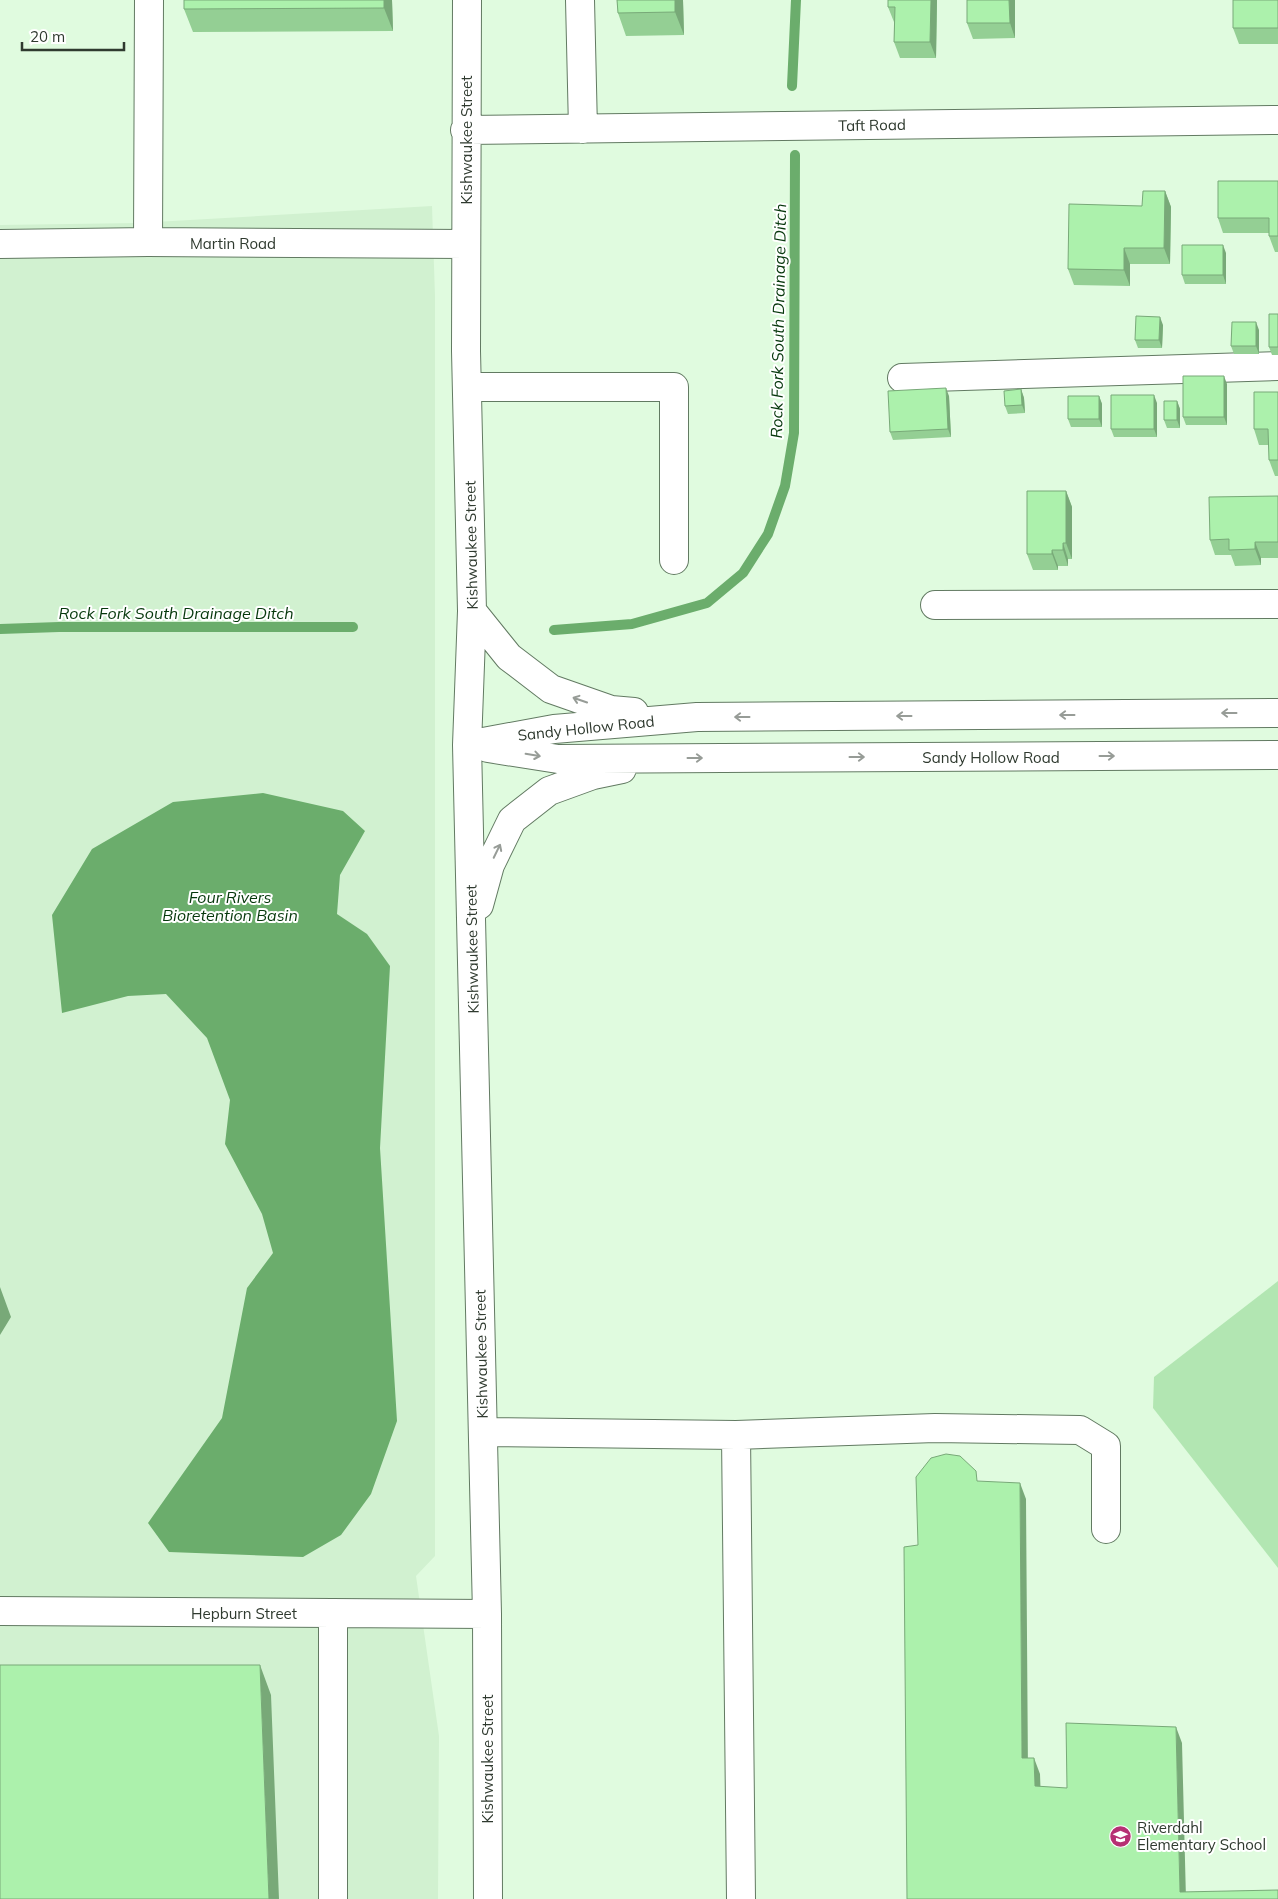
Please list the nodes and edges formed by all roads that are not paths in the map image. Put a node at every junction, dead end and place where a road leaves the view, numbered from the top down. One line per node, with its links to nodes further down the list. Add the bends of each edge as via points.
1 (148, 0): 7 (street)
2 (467, 0): 6 (street, Kishwaukee Street)
3 (580, 0): 5 (street)
4 (1278, 120): 5 (street, Taft Road)
5 (583, 129): 6 (street, Taft Road)
6 (465, 130): 9 (street, Kishwaukee Street)
7 (148, 242): 8 (street, Martin Road); 9 (street, Martin Road)
8 (0, 244)
9 (465, 244): 12 (street, Kishwaukee Street)
10 (1278, 366): 11 (street)
11 (902, 378)
12 (467, 387): 13 (street, via 674,387); 16 (street, Kishwaukee Street)
13 (674, 560)
14 (1278, 604): 15 (street)
15 (935, 605)
16 (472, 611): 18 (street, one-way to 16, via 611,710 551,689 509,657); 19 (street, Kishwaukee Street)
17 (1278, 713): 18 (street, Sandy Hollow Road, one-way to 18)
18 (697, 717): 19 (street, Sandy Hollow Road, via 554,729)
19 (467, 745): 21 (street, Sandy Hollow Road, one-way to 21, via 558,759); 22 (street, Kishwaukee Street)
20 (1278, 755): 21 (street, Sandy Hollow Road, one-way to 20)
21 (668, 758): 22 (street, one-way to 21, via 490,865 512,820 549,791 592,775)
22 (471, 930): 23 (street, Kishwaukee Street)
23 (483, 1432): 24 (street); 28 (street, Kishwaukee Street)
24 (736, 1435): 25 (street, via 935,1428 1080,1430 1106,1446); 31 (street)
25 (1106, 1529)
26 (0, 1611): 27 (street, Hepburn Street)
27 (333, 1613): 28 (street, Hepburn Street); 29 (street)
28 (487, 1614): 30 (street, Kishwaukee Street)
29 (332, 1899)
30 (488, 1899)
31 (741, 1899)

